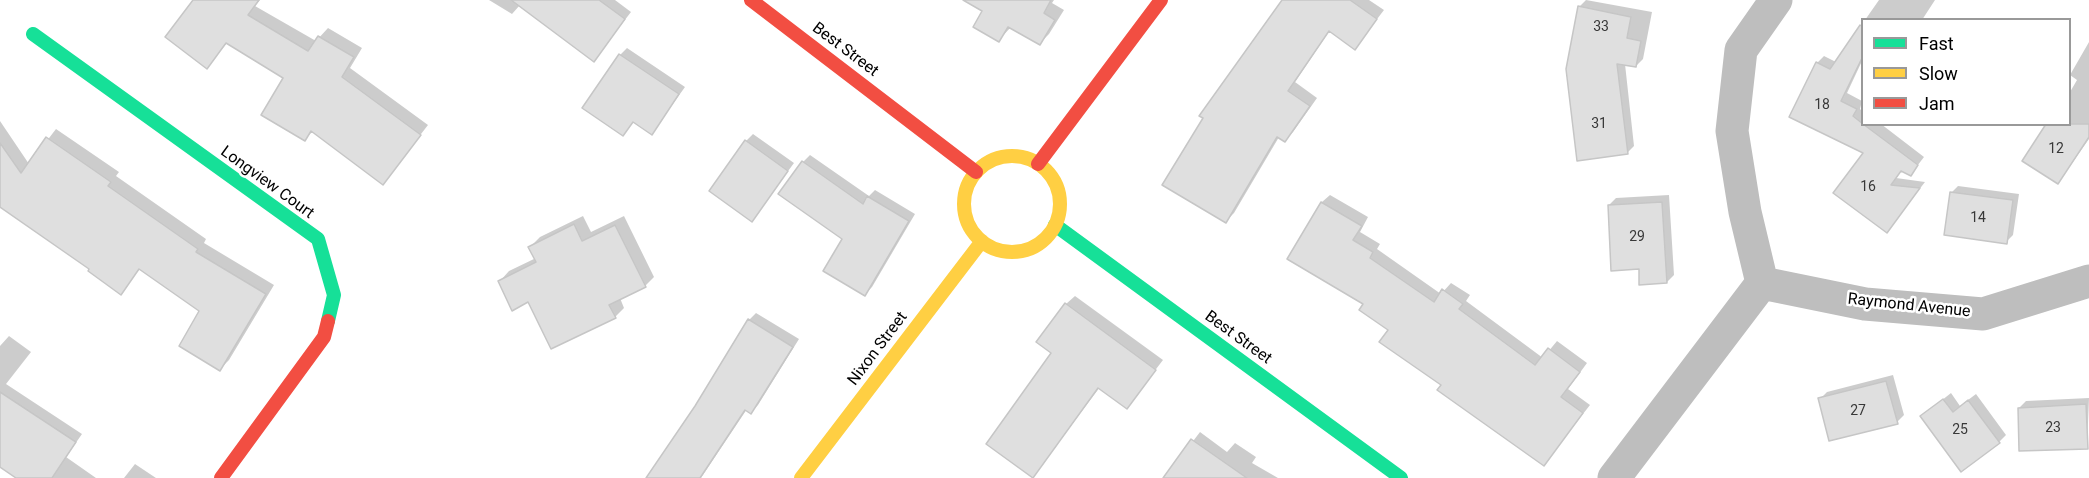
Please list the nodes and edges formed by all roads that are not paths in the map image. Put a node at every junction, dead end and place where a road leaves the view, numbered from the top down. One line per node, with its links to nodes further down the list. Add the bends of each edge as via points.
1 (751, 0): 6 (street, Best Street)
2 (1161, 0): 5 (street)
3 (1776, 0): 10 (street, via 1741,50 1732,130 1745,212)
4 (33, 34): 11 (street, Longview Court, via 318,239 334,295 324,337)
5 (1038, 164): 6 (street, via 1022,157 1005,156); 7 (street, via 1057,188 1060,209)
6 (976, 172): 8 (street, via 967,186 964,209 968,225)
7 (1056, 225): 8 (street, via 1046,238 1022,251 1003,252); 13 (street, Best Street)
8 (982, 242): 12 (street, Nixon Street)
9 (2089, 281): 10 (street, Raymond Avenue, via 1983,314 1865,304)
10 (1762, 283): 14 (street)
11 (221, 478)
12 (801, 478)
13 (1401, 478)
14 (1614, 478)

